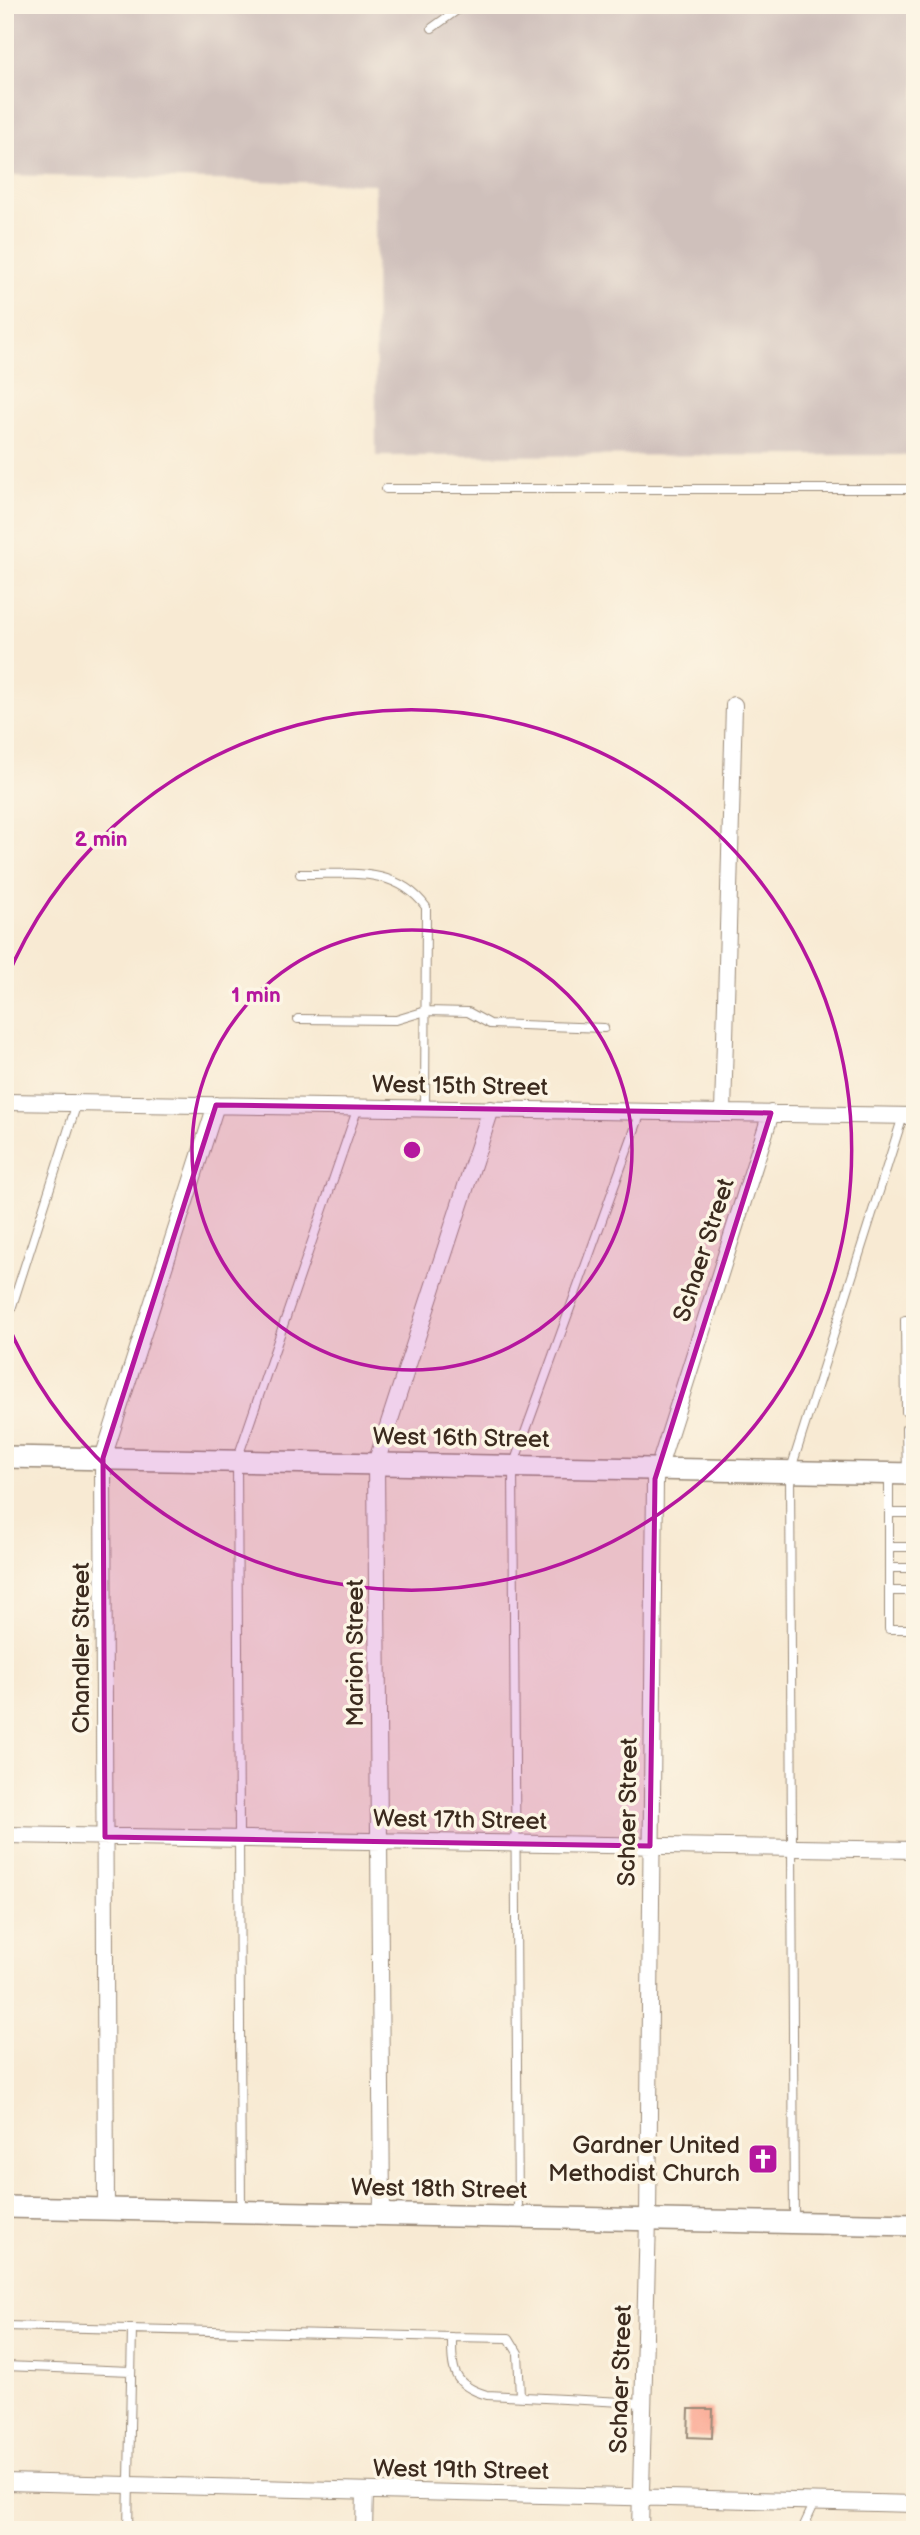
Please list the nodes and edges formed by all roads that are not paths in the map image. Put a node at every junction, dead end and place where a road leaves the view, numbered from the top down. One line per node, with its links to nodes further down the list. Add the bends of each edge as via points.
1 (464, 5): 2 (lane)
2 (432, 28)
3 (386, 489): 4 (lane)
4 (915, 489)
5 (734, 705): 17 (street)
6 (300, 874): 7 (lane, via 378,875 414,891 426,908)
7 (426, 1011): 8 (lane, via 396,1020); 9 (lane, via 468,1012 490,1024); 14 (lane)
8 (298, 1019)
9 (604, 1028)
10 (5, 1102): 11 (street, West 15th Street)
11 (77, 1103): 12 (street, West 15th Street); 21 (lane)
12 (216, 1105): 13 (street, West 15th Street); 28 (street, Chandler Street)
13 (358, 1107): 14 (street, West 15th Street); 29 (lane)
14 (425, 1108): 15 (street, West 15th Street)
15 (491, 1109): 16 (street, West 15th Street); 30 (street, Marion Street)
16 (641, 1112): 17 (street, West 15th Street); 31 (lane)
17 (723, 1113): 18 (street, West 15th Street)
18 (771, 1113): 19 (street, West 15th Street); 32 (street, Schaer Street)
19 (909, 1115): 33 (lane)
20 (915, 1320): 22 (lane, via 905,1320)
21 (5, 1328)
22 (910, 1355): 23 (lane)
23 (910, 1381): 24 (lane)
24 (909, 1407)
25 (906, 1428): 26 (lane)
26 (911, 1440): 34 (lane)
27 (5, 1457): 28 (street, West 16th Street)
28 (103, 1458): 29 (street, West 16th Street); 45 (street, Chandler Street)
29 (237, 1460): 30 (street, West 16th Street); 46 (lane)
30 (376, 1462): 31 (street, West 16th Street); 47 (street, Marion Street)
31 (513, 1466): 32 (street, West 16th Street); 48 (lane)
32 (658, 1470): 33 (street, West 16th Street); 49 (street, Schaer Street)
33 (789, 1472): 34 (street, West 16th Street); 50 (lane)
34 (904, 1474): 35 (lane)
35 (889, 1513): 36 (lane); 37 (lane)
36 (915, 1513)
37 (888, 1547): 38 (lane); 39 (lane)
38 (909, 1547)
39 (889, 1568): 40 (lane); 41 (lane)
40 (910, 1568)
41 (889, 1591): 42 (lane); 43 (lane, via 889,1629)
42 (909, 1591)
43 (915, 1629)
44 (5, 1835): 45 (street, West 17th Street)
45 (104, 1837): 46 (street, West 17th Street); 53 (street, Chandler Street)
46 (239, 1839): 47 (street, West 17th Street); 54 (lane)
47 (379, 1841): 48 (street, West 17th Street); 55 (street, Marion Street)
48 (515, 1844): 49 (street, West 17th Street); 56 (lane)
49 (650, 1846): 50 (street, West 17th Street); 57 (street, Schaer Street)
50 (792, 1849): 51 (street, West 17th Street); 58 (lane)
51 (915, 1850)
52 (5, 2207): 53 (street, West 18th Street)
53 (106, 2208): 54 (street, West 18th Street)
54 (241, 2211): 55 (street, West 18th Street)
55 (382, 2214): 56 (street, West 18th Street)
56 (517, 2217): 57 (street, West 18th Street)
57 (648, 2219): 58 (street, West 18th Street); 66 (street, Schaer Street)
58 (794, 2222): 59 (street, West 18th Street)
59 (915, 2225)
60 (5, 2326): 61 (lane)
61 (132, 2329): 62 (lane); 64 (lane)
62 (452, 2337): 65 (lane, via 452,2362 462,2385 487,2395); 65 (lane, via 509,2338 518,2353)
63 (5, 2367): 64 (lane)
64 (131, 2371): 68 (lane)
65 (520, 2396): 66 (lane)
66 (643, 2403): 70 (street, Schaer Street)
67 (5, 2482): 68 (street, West 19th Street)
68 (130, 2484): 69 (street, West 19th Street); 73 (lane)
69 (365, 2491): 70 (street, West 19th Street); 74 (street)
70 (640, 2497): 71 (street, West 19th Street); 75 (street, Schaer Street)
71 (815, 2501): 72 (street, West 19th Street); 76 (lane)
72 (915, 2504)
73 (128, 2530)
74 (365, 2530)
75 (640, 2530)
76 (802, 2530)

